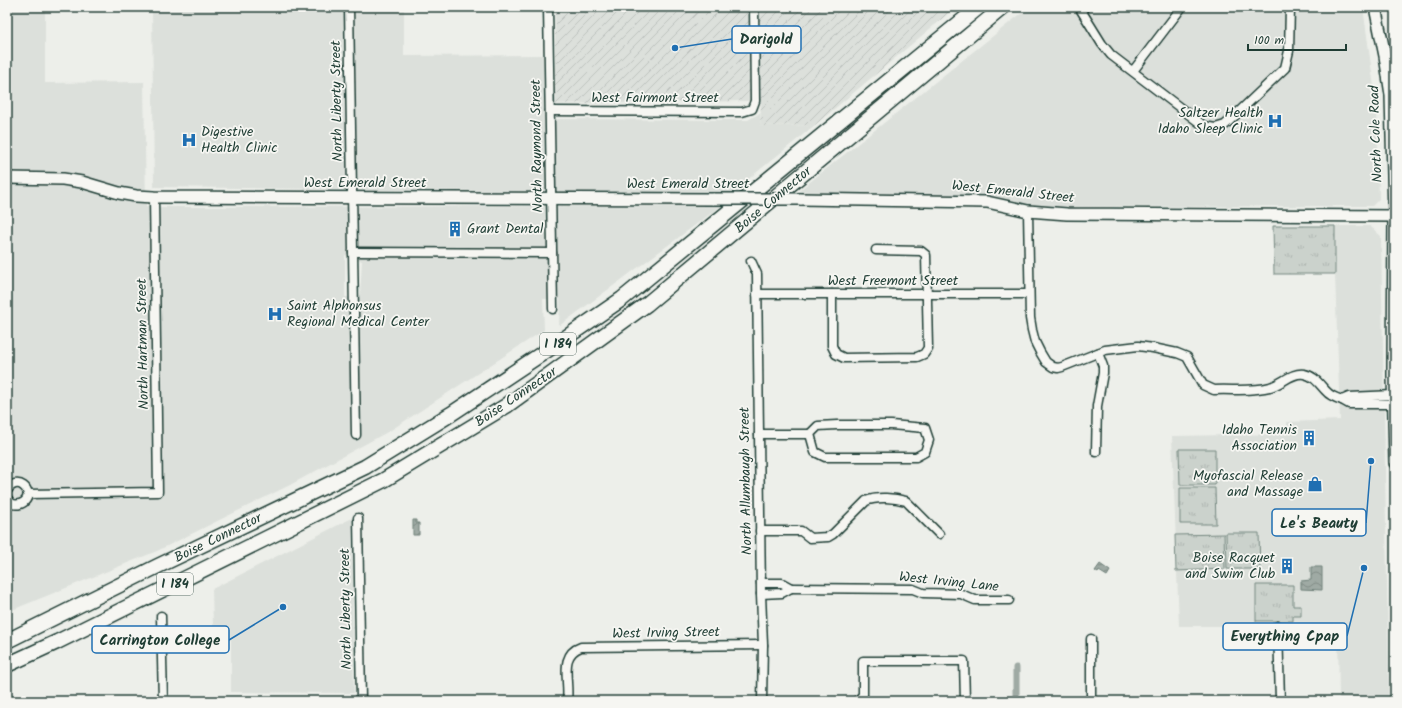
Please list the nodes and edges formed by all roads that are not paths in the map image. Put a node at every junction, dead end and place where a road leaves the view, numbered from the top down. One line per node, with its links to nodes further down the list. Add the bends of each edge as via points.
1 (349, 7): 19 (street, North Liberty Street)
2 (548, 7): 16 (street, North Raymond Street)
3 (754, 7): 16 (street, West Fairmont Street, via 755,101 752,109 742,112)
4 (979, 7): 50 (highway, Boise Connector / I 184, via 622,299 555,345 365,467)
5 (1003, 7): 14 (highway, Boise Connector / I 184)
6 (1013, 7): 14 (highway)
7 (1079, 7): 15 (street, via 1102,44)
8 (1182, 7): 15 (street)
9 (1290, 7): 15 (street, via 1286,68 1225,125 1215,128 1204,126)
10 (1370, 7): 13 (main road, North Cole Road, via 1376,36)
11 (1375, 7): 13 (main road)
12 (1382, 7): 13 (main road, North Cole Road, via 1386,33)
13 (1383, 44): 22 (main road, North Cole Road, via 1391,95)
14 (956, 45): 56 (highway, Boise Connector / I 184, via 648,304 506,406 384,480)
15 (1133, 71)
16 (550, 111): 20 (street, North Raymond Street)
17 (7, 178): 18 (main road, West Emerald Street, via 63,179 119,193)
18 (154, 197): 19 (main road, West Emerald Street); 41 (street, North Hartman Street, via 158,492)
19 (352, 198): 20 (main road, West Emerald Street); 24 (street, North Liberty Street)
20 (551, 199): 21 (main road, West Emerald Street, bridge, via 987,202); 25 (street, North Raymond Street)
21 (1028, 211): 22 (main road, West Emerald Street, via 1067,214); 30 (street)
22 (1394, 216): 33 (main road, North Cole Road)
23 (876, 250): 29 (street, via 921,251 926,255)
24 (353, 252): 25 (street); 36 (street, North Liberty Street)
25 (552, 253): 31 (street, North Raymond Street)
26 (751, 261): 27 (street, North Allumbaugh Street, via 756,274)
27 (757, 294): 28 (street, West Freemont Street); 34 (street, North Allumbaugh Street)
28 (832, 294): 29 (street, West Freemont Street); 29 (street, via 832,346 836,354 844,358 916,358 924,354 928,348)
29 (927, 294): 30 (street, West Freemont Street)
30 (1029, 294): 32 (street, via 1032,330 1046,362 1053,367 1062,367)
31 (553, 309)
32 (1098, 353): 33 (street, via 1138,346 1177,353 1187,357 1203,385 1214,390 1269,387 1289,377 1303,374 1317,380 1334,398 1349,404); 37 (street, via 1103,374 1097,406)
33 (1394, 403): 38 (main road, North Cole Road)
34 (759, 434): 35 (street); 44 (street, North Allumbaugh Street)
35 (810, 434): 35 (street, via 818,426 891,425 926,428 929,440 924,452 916,457 825,457 815,452)
36 (356, 435)
37 (1096, 452)
38 (1395, 454): 39 (main road, North Cole Road)
39 (1395, 463)
40 (7, 491): 41 (street, via 10,486 20,484 26,488)
41 (28, 494): 42 (street, via 25,501 19,505 12,504)
42 (7, 498)
43 (358, 518): 61 (street, North Liberty Street)
44 (760, 531): 45 (street, via 801,531 810,538 828,537 866,501 900,499 906,501); 46 (street, North Allumbaugh Street)
45 (939, 534)
46 (761, 583): 47 (street, West Irving Lane, via 782,583); 48 (street, North Allumbaugh Street)
47 (791, 588): 48 (street, West Irving Lane, via 782,593); 49 (street, West Irving Lane, via 913,589 923,593 961,594 975,600)
48 (761, 594): 57 (street, North Allumbaugh Street)
49 (1009, 600)
50 (85, 602): 53 (highway); 55 (highway, Boise Connector / I 184)
51 (161, 616): 60 (street)
52 (1278, 626): 67 (street)
53 (7, 630)
54 (1091, 639): 66 (street)
55 (7, 640)
56 (57, 642): 58 (highway, Boise Connector / I 184); 59 (highway)
57 (763, 645): 62 (street, West Irving Street, via 581,647 571,651 567,660); 63 (street, North Allumbaugh Street)
58 (7, 666)
59 (7, 672)
60 (163, 701)
61 (361, 701)
62 (567, 701)
63 (762, 701)
64 (857, 701): 65 (street, via 863,695 863,661 964,661)
65 (965, 701)
66 (1091, 701)
67 (1280, 701)

